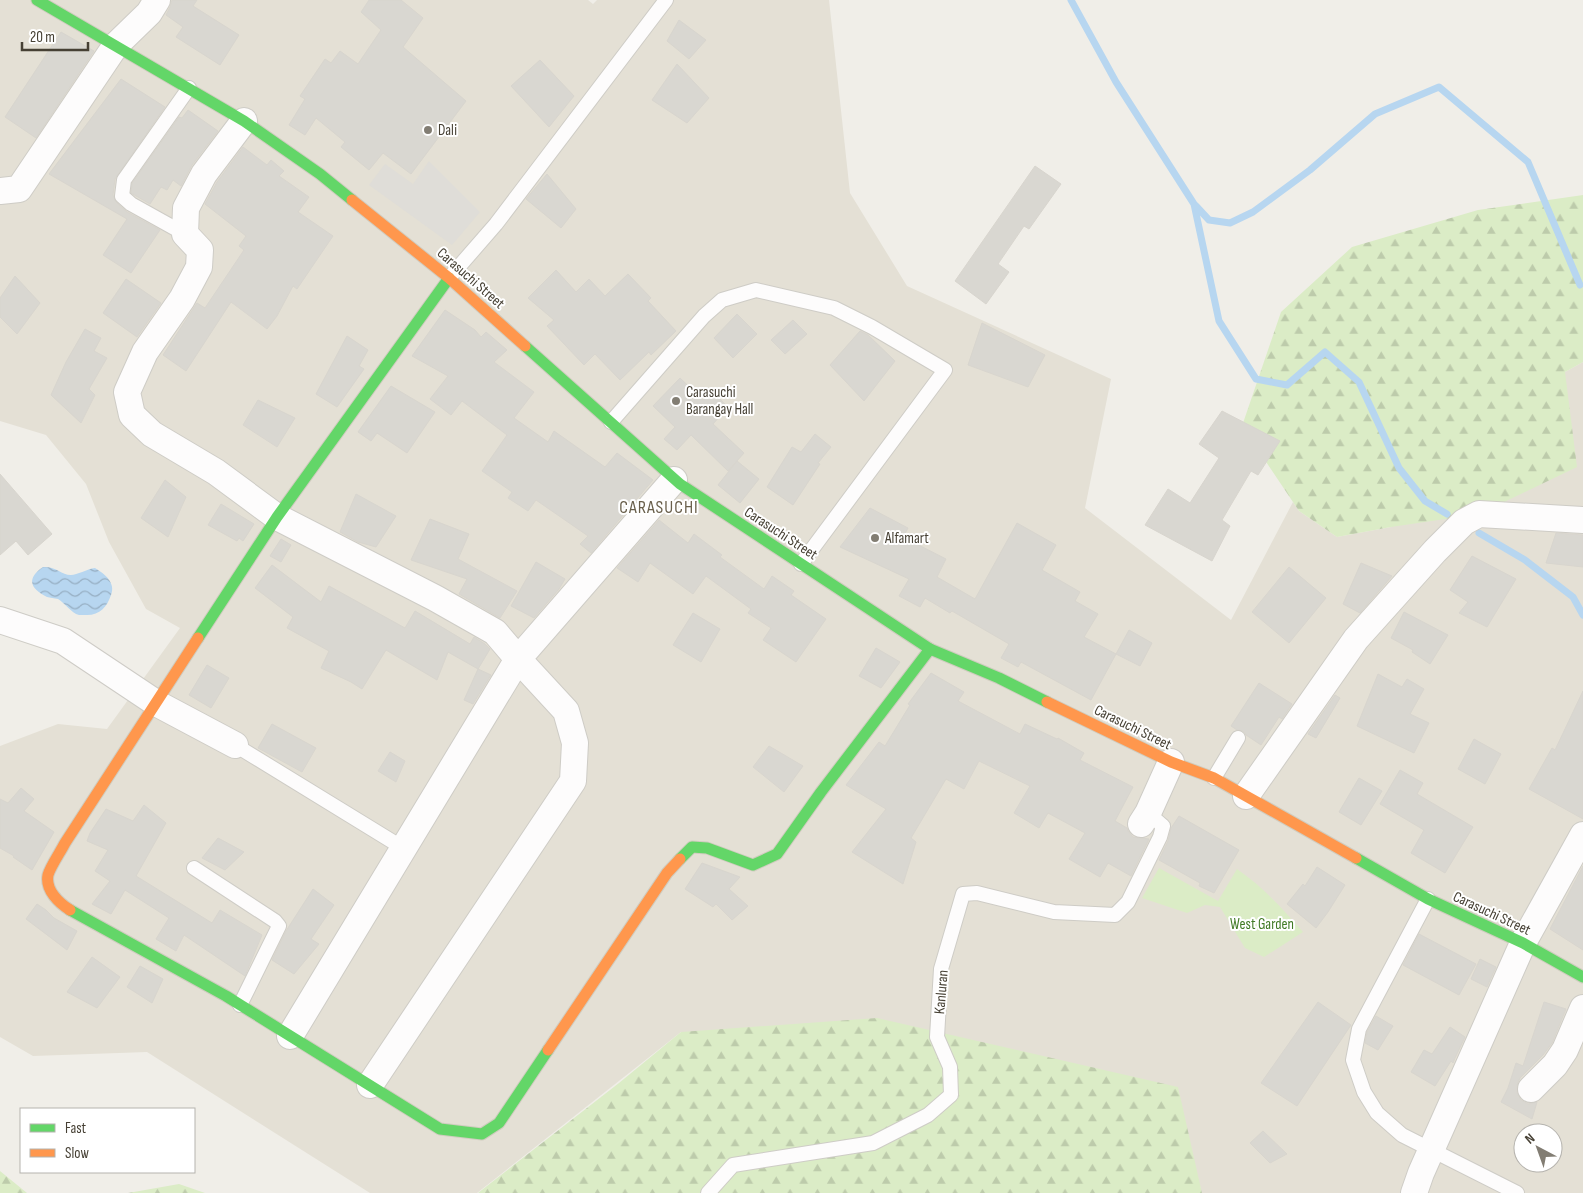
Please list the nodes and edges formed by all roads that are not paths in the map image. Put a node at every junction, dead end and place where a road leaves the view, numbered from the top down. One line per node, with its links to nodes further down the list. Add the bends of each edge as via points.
1 (37, 0): 4 (street, Carasuchi Street)
2 (157, 0): 4 (street, via 149,13)
3 (666, 0): 9 (lane, via 496,224)
4 (116, 45): 5 (street, Carasuchi Street); 7 (street, via 19,189)
5 (189, 88): 6 (street, Carasuchi Street); 8 (lane, via 124,180 122,196)
6 (244, 121): 8 (street, via 204,174 186,208); 9 (street, Carasuchi Street, via 320,174)
7 (0, 191)
8 (185, 234): 12 (street, via 200,250 199,267 182,299 145,352 127,392 132,415 152,434 216,472)
9 (449, 278): 10 (street, Carasuchi Street); 12 (street)
10 (611, 422): 11 (street, Carasuchi Street); 14 (lane, via 704,316 722,300 756,290 834,308 945,370)
11 (674, 480): 14 (street, Carasuchi Street); 17 (street)
12 (277, 517): 17 (street, via 495,632); 18 (street)
13 (1583, 520): 23 (street, via 1479,514 1464,522 1356,639)
14 (801, 564): 16 (street, Carasuchi Street)
15 (0, 620): 18 (street, via 64,641)
16 (930, 649): 21 (street, Carasuchi Street, via 999,678); 34 (street, via 777,854 753,865 707,848 692,848 667,874 499,1123 482,1134 440,1129)
17 (518, 659): 26 (street); 34 (street, via 566,711 575,743 573,780)
18 (156, 703): 20 (street); 31 (street, via 66,842 48,875 50,889 62,905)
19 (1238, 738): 22 (lane)
20 (235, 745): 26 (lane)
21 (1171, 762): 22 (street, Carasuchi Street); 24 (street)
22 (1214, 778): 23 (street, Carasuchi Street)
23 (1246, 796): 28 (street, Carasuchi Street)
24 (1144, 819): 37 (lane, Kanluran, via 1163,826 1160,837 1128,902 1115,916 1054,912 977,893 963,894 941,969 937,1037 950,1066 951,1095 928,1115 873,1143 733,1165)
25 (1583, 835): 29 (street)
26 (403, 848): 33 (street)
27 (194, 868): 31 (lane, via 279,926)
28 (1428, 899): 29 (street, Carasuchi Street); 36 (lane, via 1359,1029 1353,1060 1364,1092 1377,1113 1402,1135)
29 (1522, 943): 30 (street, Carasuchi Street); 36 (street)
30 (1583, 977)
31 (240, 1005): 33 (street)
32 (1583, 1008): 35 (street, via 1565,1050)
33 (290, 1036): 34 (street)
34 (370, 1085)
35 (1531, 1089)
36 (1432, 1150): 38 (street); 39 (lane)
37 (708, 1193)
38 (1414, 1193)
39 (1517, 1193)

